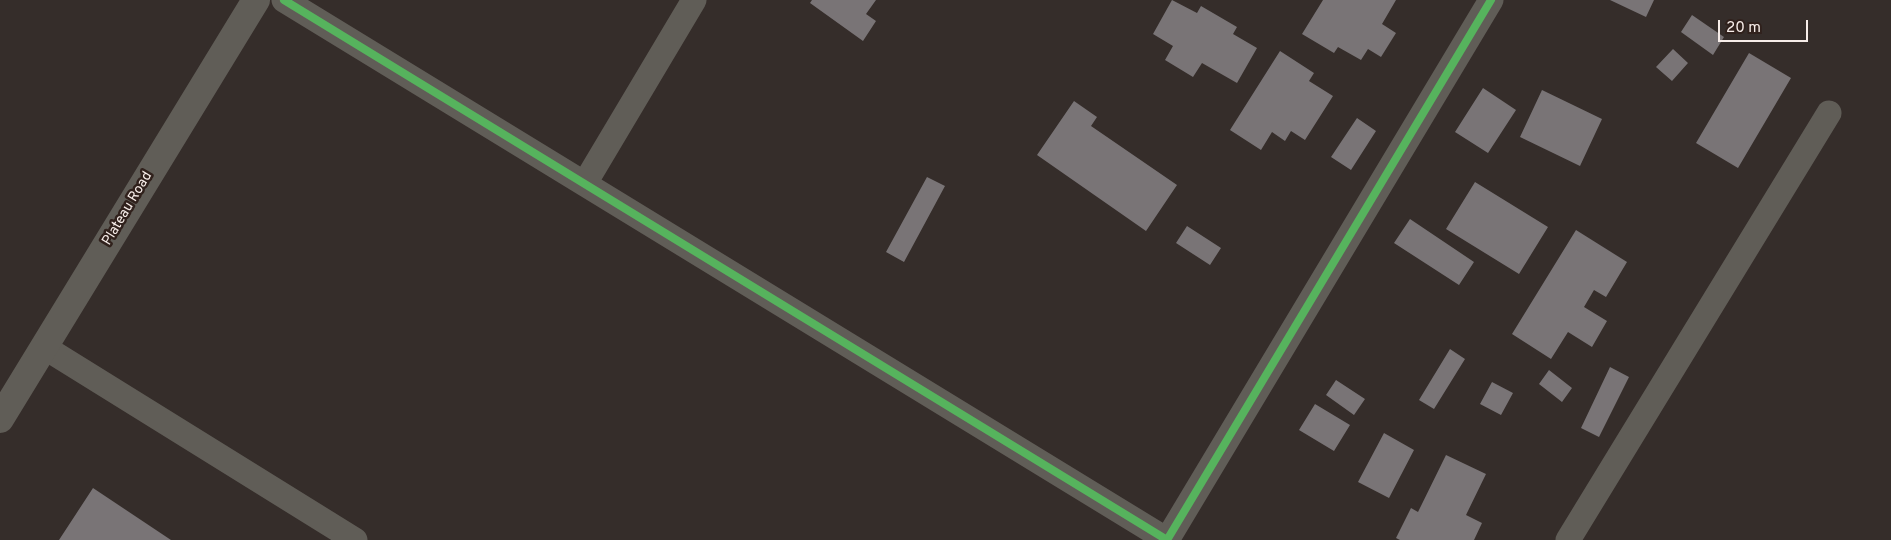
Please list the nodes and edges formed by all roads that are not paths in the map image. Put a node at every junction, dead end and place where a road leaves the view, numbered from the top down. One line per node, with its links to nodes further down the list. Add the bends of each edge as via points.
1 (256, 0): 7 (street, Plateau Road)
2 (284, 0): 6 (street)
3 (694, 0): 6 (street)
4 (1491, 0): 10 (street)
5 (1829, 114): 11 (street)
6 (585, 183): 10 (street)
7 (44, 347): 8 (street, Plateau Road); 9 (street)
8 (0, 419)
9 (355, 540)
10 (1167, 540)
11 (1568, 540)

